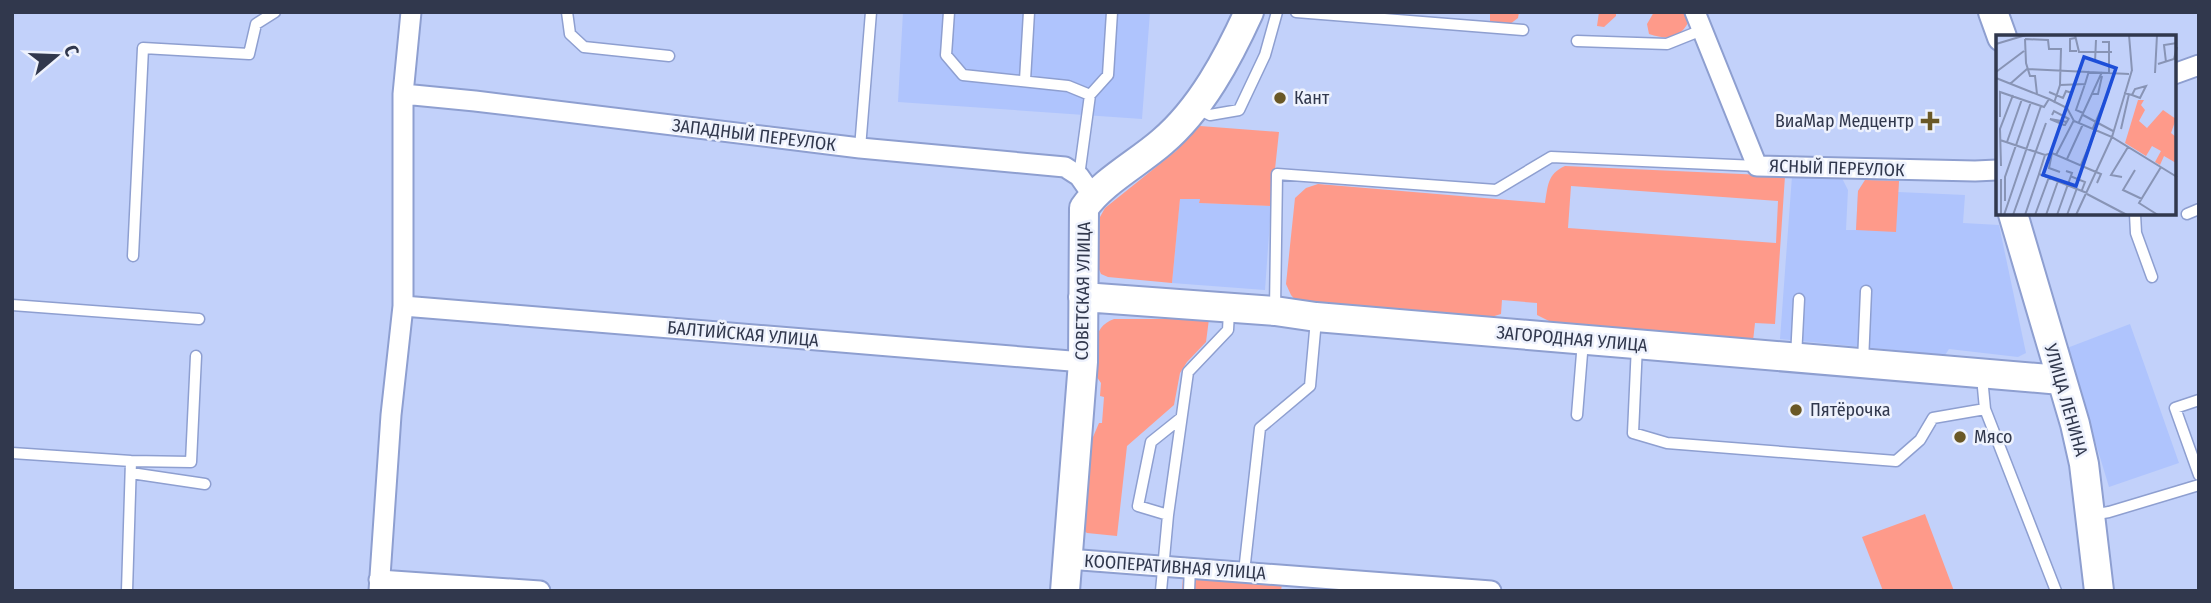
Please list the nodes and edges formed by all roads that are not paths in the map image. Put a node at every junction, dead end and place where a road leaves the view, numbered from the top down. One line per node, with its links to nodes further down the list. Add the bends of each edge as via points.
1 (275, 12): 32 (lane, via 256,24 249,54 143,48)
2 (567, 12): 17 (lane, via 570,34 584,47)
3 (871, 12): 24 (lane)
4 (948, 12): 20 (lane, via 946,55 963,75)
5 (1029, 12): 20 (lane)
6 (1112, 12): 22 (lane, via 1108,75)
7 (1249, 12): 23 (street, СОВЕТСКАЯ УЛИЦА)
8 (1276, 12): 23 (lane, via 1265,55 1239,110 1210,115)
9 (1296, 12): 12 (lane)
10 (1993, 12): 15 (street)
11 (410, 13): 21 (street)
12 (1394, 16): 14 (lane)
13 (1699, 21): 16 (lane, via 1667,44); 25 (street, ЯСНЫЙ ПЕРЕУЛОК)
14 (1523, 30)
15 (2001, 35)
16 (1577, 41)
17 (668, 56)
18 (2199, 65): 19 (street)
19 (2176, 73)
20 (1025, 80): 22 (lane)
21 (403, 94): 24 (street, ЗАПАДНЫЙ ПЕРЕУЛОК); 38 (street)
22 (1090, 94): 27 (lane)
23 (1194, 107): 27 (street, СОВЕТСКАЯ УЛИЦА, via 1165,140)
24 (860, 148): 27 (street, ЗАПАДНЫЙ ПЕРЕУЛОК, via 1065,167)
25 (1757, 166): 26 (street, ЯСНЫЙ ПЕРЕУЛОК); 40 (lane, via 1551,157 1496,190 1277,174)
26 (1996, 170)
27 (1086, 186): 35 (street, СОВЕТСКАЯ УЛИЦА)
28 (2199, 209): 29 (lane)
29 (2188, 214)
30 (2013, 215): 50 (street, УЛИЦА ЛЕНИНА)
31 (2136, 215): 33 (lane, via 2137,233)
32 (133, 256)
33 (2152, 277)
34 (1866, 291): 48 (lane)
35 (1083, 297): 39 (street, ЗАГОРОДНАЯ УЛИЦА); 47 (street, СОВЕТСКАЯ УЛИЦА)
36 (1799, 299): 46 (lane)
37 (12, 305): 42 (lane)
38 (402, 306): 47 (street, БАЛТИЙСКАЯ УЛИЦА); 67 (street)
39 (1229, 308): 40 (street, ЗАГОРОДНАЯ УЛИЦА); 54 (lane, via 1228,330 1188,372)
40 (1275, 311): 41 (street, ЗАГОРОДНАЯ УЛИЦА)
41 (1316, 317): 43 (street, ЗАГОРОДНАЯ УЛИЦА); 66 (lane, via 1310,386 1260,428)
42 (199, 319)
43 (1583, 340): 44 (street, ЗАГОРОДНАЯ УЛИЦА); 53 (lane)
44 (1637, 344): 46 (street, ЗАГОРОДНАЯ УЛИЦА); 52 (lane, via 1633,433 1667,443 1896,461 1920,440 1933,418)
45 (196, 356): 56 (lane, via 191,462)
46 (1796, 357): 48 (street, ЗАГОРОДНАЯ УЛИЦА)
47 (1083, 362): 63 (street, СОВЕТСКАЯ УЛИЦА)
48 (1863, 363): 49 (street, ЗАГОРОДНАЯ УЛИЦА)
49 (1982, 373): 50 (street, ЗАГОРОДНАЯ УЛИЦА); 52 (lane)
50 (2061, 380): 62 (street, УЛИЦА ЛЕНИНА, via 2084,464)
51 (2199, 400): 58 (lane, via 2175,408)
52 (1985, 409): 74 (lane)
53 (1577, 415)
54 (1181, 418): 61 (lane); 61 (lane, via 1152,442 1138,506)
55 (12, 453): 56 (lane)
56 (131, 461): 57 (lane)
57 (131, 473): 59 (lane); 68 (lane)
58 (2199, 475)
59 (205, 484)
60 (2199, 485): 62 (lane)
61 (1168, 515): 64 (lane)
62 (2091, 515): 75 (street, УЛИЦА ЛЕНИНА)
63 (1068, 559): 64 (street, КООПЕРАТИВНАЯ УЛИЦА); 70 (street, СОВЕТСКАЯ УЛИЦА)
64 (1162, 566): 65 (street, КООПЕРАТИВНАЯ УЛИЦА); 71 (lane)
65 (1190, 567): 66 (street, КООПЕРАТИВНАЯ УЛИЦА); 72 (lane)
66 (1244, 572): 73 (street, КООПЕРАТИВНАЯ УЛИЦА, via 1272,578)
67 (379, 585): 69 (street)
68 (127, 591)
69 (540, 591)
70 (1065, 591)
71 (1161, 591)
72 (1189, 591)
73 (1491, 591)
74 (2056, 591)
75 (2099, 591)

